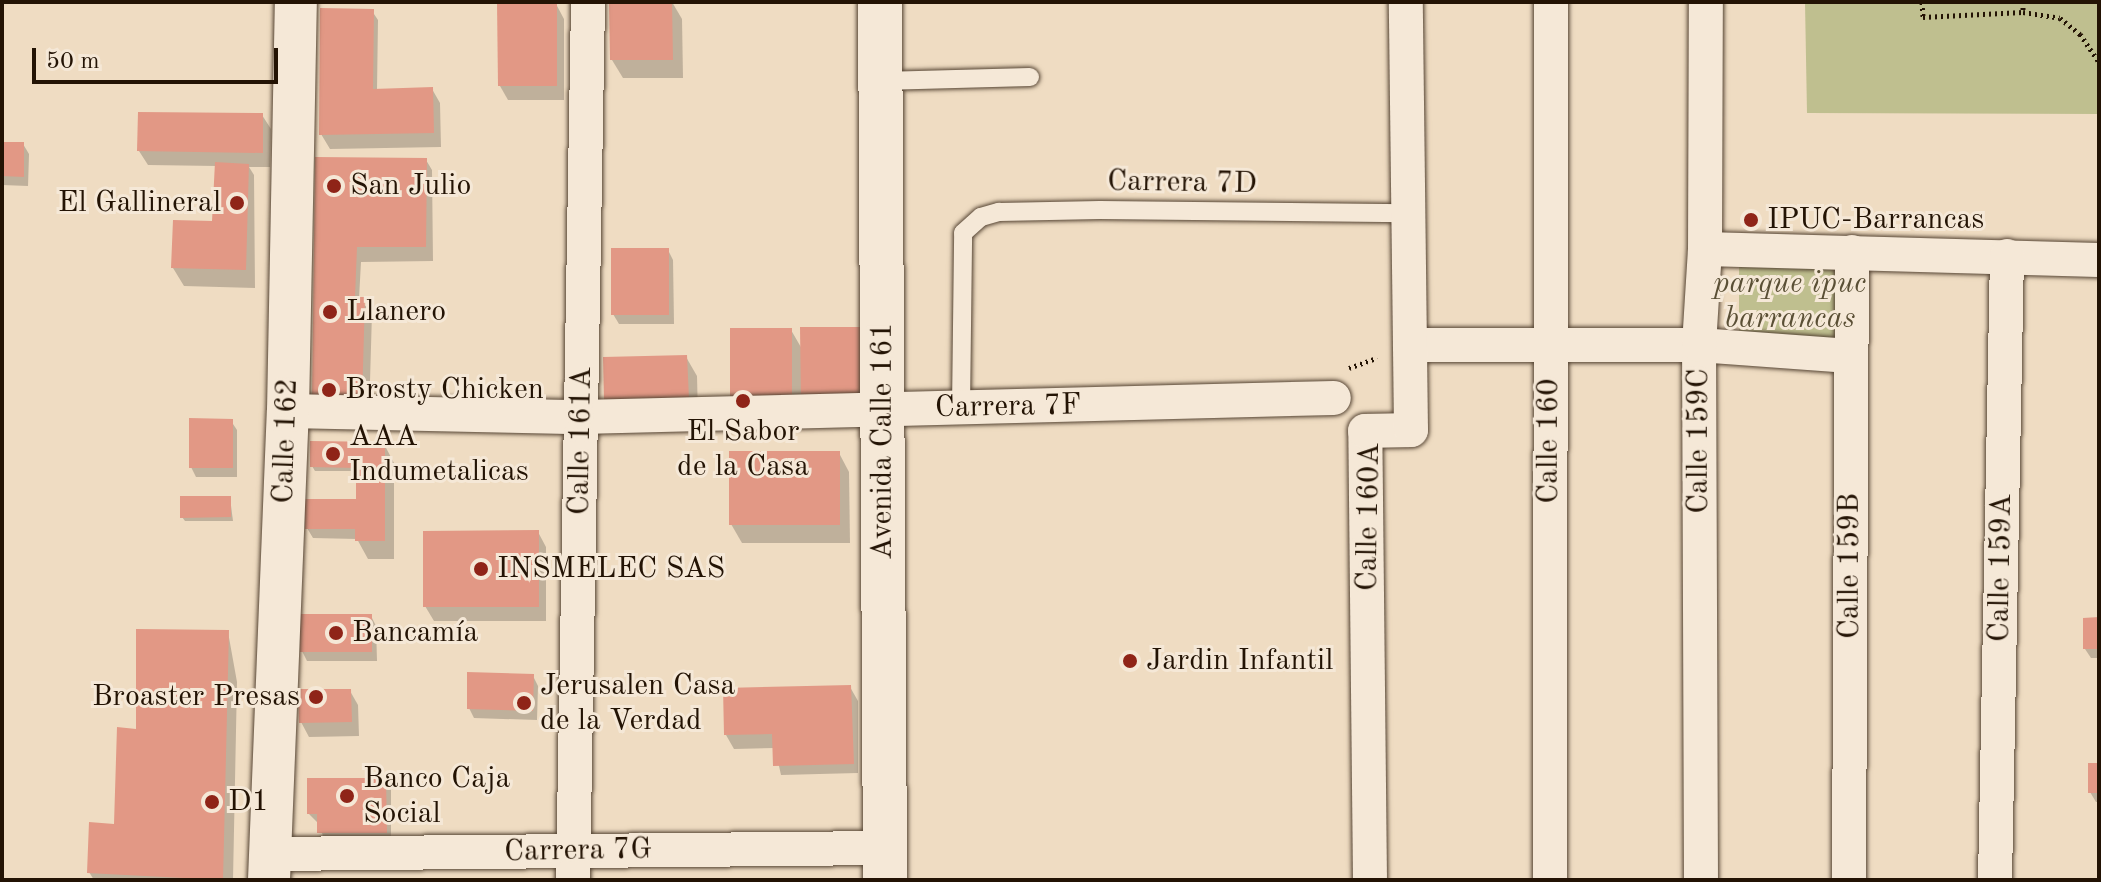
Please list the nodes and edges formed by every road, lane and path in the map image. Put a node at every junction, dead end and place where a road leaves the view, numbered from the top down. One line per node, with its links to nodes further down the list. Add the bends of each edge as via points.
1 (296, 2): 25 (street, Calle 162)
2 (588, 2): 26 (street, Calle 161A)
3 (880, 2): 12 (main road, Avenida Calle 161)
4 (1406, 2): 13 (street, Calle 160A)
5 (1551, 2): 18 (street, Calle 160)
6 (1706, 2): 14 (street, Calle 159C)
7 (1922, 2): 9 (path, via 1923,17)
8 (2023, 2): 9 (path)
9 (2023, 12): 10 (path, via 2060,18 2080,34)
10 (2099, 62)
11 (1030, 77): 12 (lane)
12 (881, 81): 24 (main road, Avenida Calle 161)
13 (1408, 213): 19 (street, Calle 160A); 23 (lane, Carrera 7D, via 999,212 981,217 963,233)
14 (1705, 249): 15 (street); 20 (street, Calle 159C)
15 (1852, 252): 16 (street); 21 (street, Calle 159B)
16 (2007, 256): 17 (street); 34 (street, Calle 159A)
17 (2099, 260)
18 (1549, 344): 19 (street); 20 (street); 31 (street, Calle 160)
19 (1410, 345): 22 (path, via 1333,374); 30 (street, Calle 160A, via 1411,430 1365,431)
20 (1699, 345): 21 (street); 32 (street, Calle 159C)
21 (1850, 356): 33 (street, Calle 159B)
22 (1334, 398): 23 (street, Carrera 7F)
23 (961, 408): 24 (street, Carrera 7F)
24 (882, 410): 26 (street, Carrera 7F); 27 (main road, Avenida Calle 161)
25 (288, 411): 26 (street, Carrera 7F); 29 (street, Calle 162)
26 (581, 417): 28 (street, Calle 161A)
27 (885, 864): 28 (street, Carrera 7G)
28 (573, 866): 29 (street, Carrera 7G)
29 (270, 867)
30 (1370, 880)
31 (1550, 880)
32 (1701, 880)
33 (1849, 880)
34 (1995, 880)

